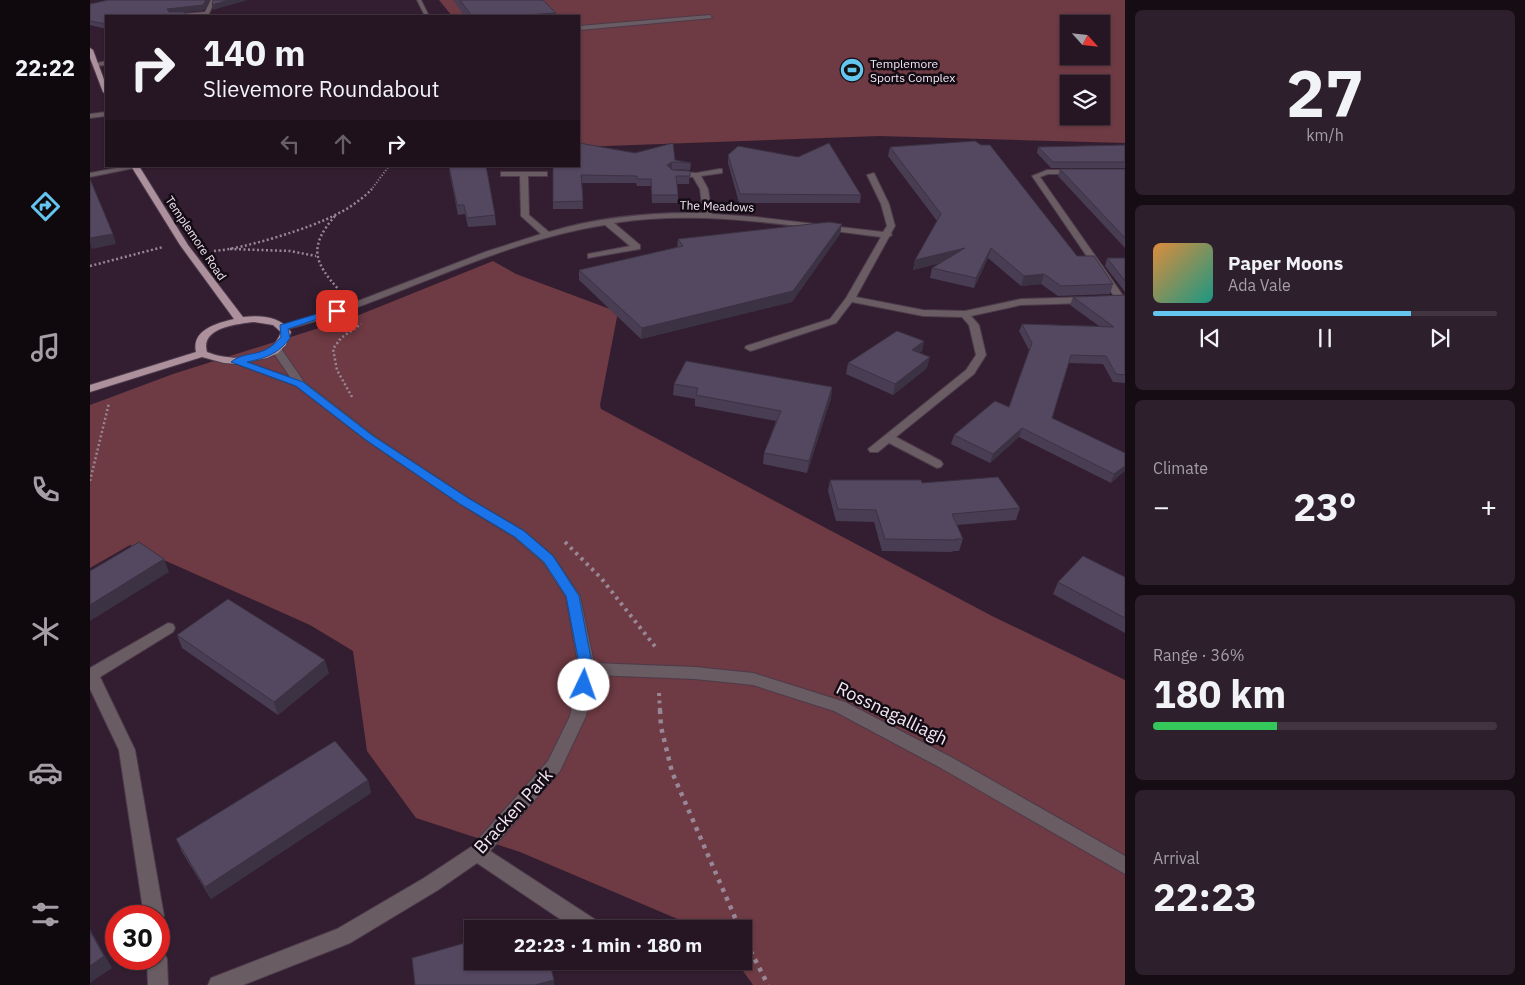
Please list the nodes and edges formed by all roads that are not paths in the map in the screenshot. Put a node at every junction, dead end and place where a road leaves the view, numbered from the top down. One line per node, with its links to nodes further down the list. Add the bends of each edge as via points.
1 (213, 0): 4 (street)
2 (419, 0): 5 (street)
3 (173, 15): 4 (street)
4 (207, 15)
5 (426, 15)
6 (710, 17): 7 (street)
7 (580, 28)
8 (90, 50): 10 (main road)
9 (105, 63): 10 (street)
10 (96, 64): 11 (main road)
11 (105, 89)
12 (105, 114): 13 (street)
13 (90, 116)
14 (135, 167): 20 (street); 32 (main road, Templemore Road, via 182,242)
15 (718, 171): 22 (street)
16 (1086, 172): 29 (street, via 1046,172 1036,176)
17 (672, 173): 22 (street)
18 (504, 174): 21 (street)
19 (544, 174): 21 (street)
20 (90, 175)
21 (524, 175): 26 (street, via 525,216)
22 (696, 175): 24 (street, via 704,189)
23 (871, 175): 27 (street, via 892,226)
24 (708, 217): 25 (street, The Meadows, via 659,216); 27 (street, The Meadows, via 766,220)
25 (608, 222): 26 (street, The Meadows); 28 (street, via 637,247)
26 (546, 234): 33 (street, The Meadows, via 355,305)
27 (888, 235): 30 (street)
28 (591, 256)
29 (1113, 298): 31 (street, via 1021,302)
30 (850, 299): 31 (street, via 923,313); 34 (street, via 833,321)
31 (965, 314): 40 (street, via 974,325 981,355 970,372)
32 (240, 320): 33 (main road, via 266,320); 36 (main road, via 206,334 200,341)
33 (284, 327): 35 (main road, via 286,338)
34 (750, 348)
35 (276, 349): 37 (main road); 38 (street, Bracken Park)
36 (202, 354): 37 (main road, via 210,359); 39 (main road)
37 (236, 362): 38 (street, Bracken Park)
38 (300, 384): 44 (street, Bracken Park, via 370,438 519,534 548,559 573,596)
39 (90, 389)
40 (888, 438): 41 (street); 42 (street)
41 (874, 449)
42 (936, 464)
43 (168, 628): 47 (street, via 91,675 127,750)
44 (586, 669): 45 (street, Bracken Park, via 578,716 554,766); 46 (street, Rossnagalliagh, via 695,673 753,679 839,706 945,762)
45 (477, 853): 48 (street); 51 (street, Bracken Park, via 432,884 343,936)
46 (1125, 866)
47 (152, 905)
48 (578, 920)
49 (157, 970): 50 (street)
50 (158, 985)
51 (218, 985)

